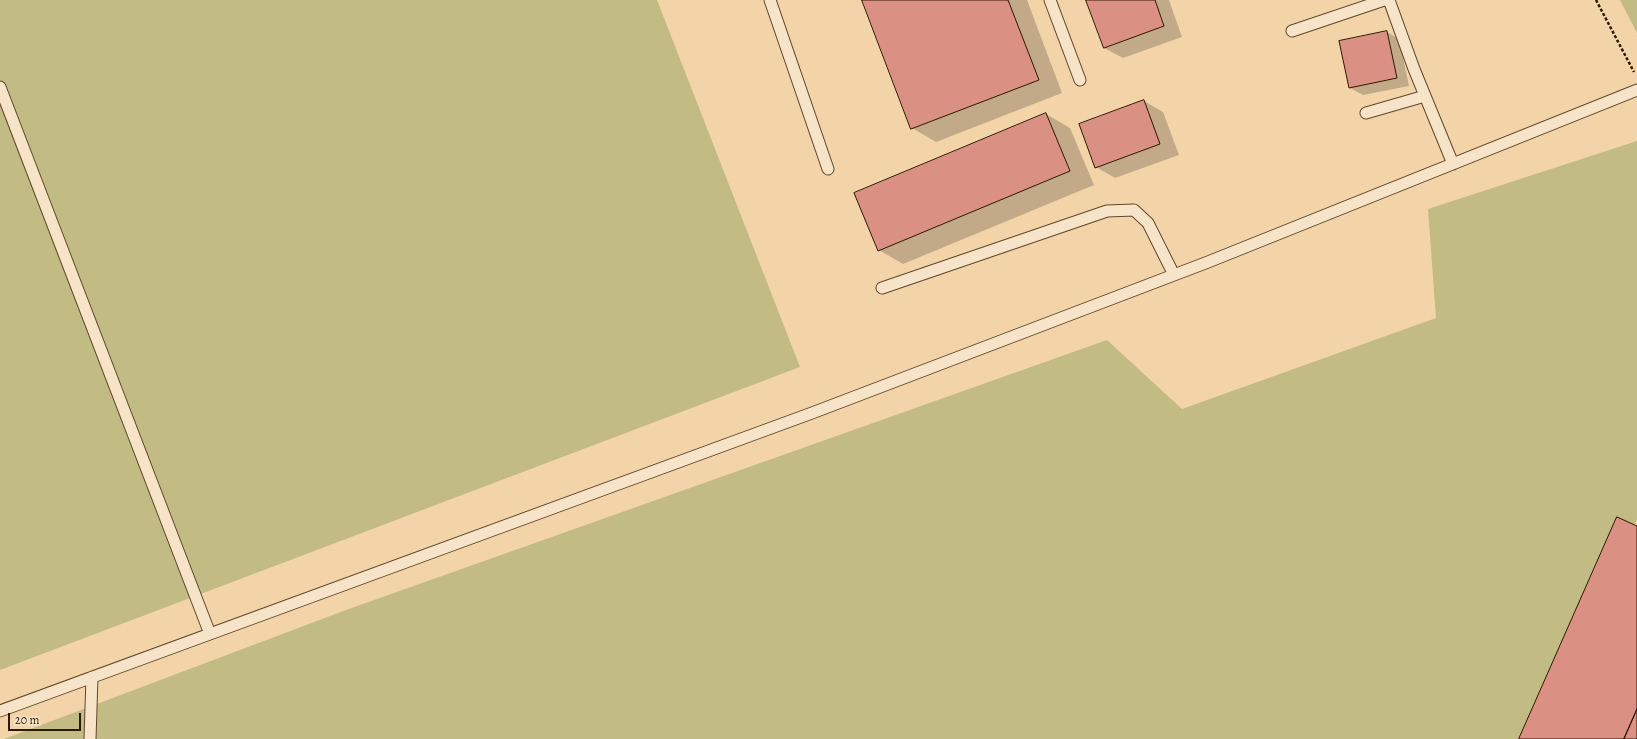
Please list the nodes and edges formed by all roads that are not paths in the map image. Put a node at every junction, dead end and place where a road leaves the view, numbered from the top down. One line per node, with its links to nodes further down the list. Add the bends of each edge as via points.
1 (770, 0): 12 (lane)
2 (1050, 0): 6 (lane)
3 (1384, 0): 5 (lane)
4 (1389, 0): 9 (lane)
5 (1292, 31)
6 (1080, 80)
7 (0, 87): 15 (lane)
8 (1637, 90): 11 (lane)
9 (1425, 96): 10 (lane); 11 (lane)
10 (1366, 113)
11 (1453, 164): 13 (lane)
12 (828, 169)
13 (1174, 275): 14 (lane, via 1148,223 1134,210 1107,211); 15 (lane, via 805,416)
14 (882, 288)
15 (210, 634): 16 (lane)
16 (92, 677): 17 (lane); 18 (lane)
17 (0, 711)
18 (90, 739)

